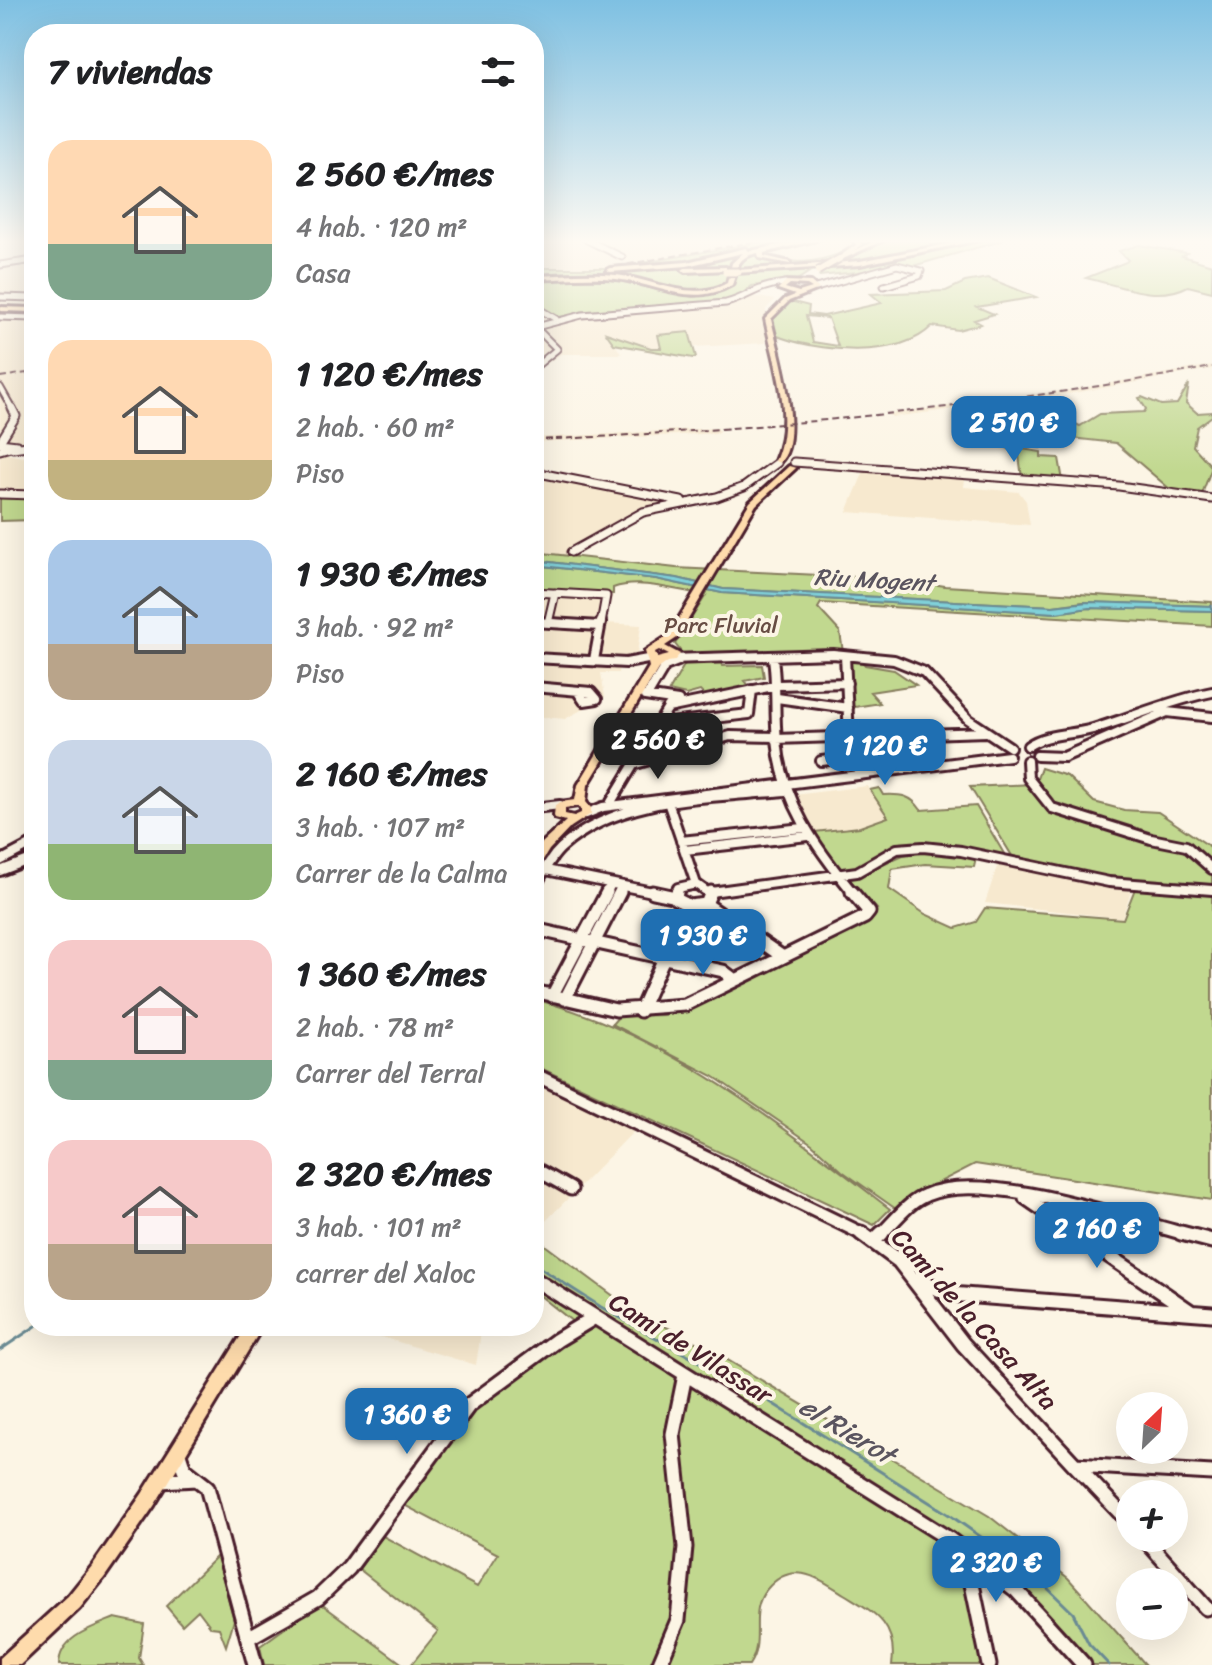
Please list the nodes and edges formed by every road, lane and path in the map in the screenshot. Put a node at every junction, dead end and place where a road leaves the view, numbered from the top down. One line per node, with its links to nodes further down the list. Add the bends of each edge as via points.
1 (552, 318): 4 (street)
2 (579, 318): 4 (street)
3 (769, 318): 13 (main road, via 785,404)
4 (556, 320): 5 (street); 6 (street)
5 (544, 327)
6 (544, 327)
7 (544, 337): 8 (street, via 557,351)
8 (544, 361)
9 (0, 387): 11 (street)
10 (0, 405): 11 (street)
11 (12, 406): 12 (street, via 15,421)
12 (5, 443)
13 (786, 466): 17 (street, via 1119,486); 18 (street, via 768,468 744,487); 25 (main road, via 761,493 712,571)
14 (544, 474): 18 (street)
15 (0, 494): 16 (street)
16 (24, 495)
17 (1212, 499)
18 (688, 502): 19 (street, via 643,512)
19 (571, 552)
20 (544, 592): 21 (street)
21 (555, 593): 23 (street); 24 (street, via 606,596)
22 (544, 623): 23 (street)
23 (548, 623): 24 (street)
24 (600, 626): 30 (street)
25 (671, 652): 29 (main road); 29 (main road, via 660,647); 31 (street)
26 (845, 656): 28 (street); 34 (street); 47 (street, via 917,667)
27 (544, 658): 30 (street)
28 (773, 658): 31 (street); 35 (street)
29 (652, 659): 32 (street); 33 (main road)
30 (594, 660): 32 (street)
31 (691, 660): 40 (street, via 665,666)
32 (636, 661): 33 (street, via 647,666)
33 (647, 678): 40 (main road)
34 (847, 683): 35 (street); 43 (street)
35 (778, 685): 37 (street); 41 (street)
36 (544, 688): 38 (street)
37 (752, 690): 42 (street); 45 (street, via 749,714)
38 (578, 692)
39 (1212, 692): 51 (street, via 1161,703 1074,734 1036,739)
40 (642, 696): 42 (street); 46 (main road)
41 (777, 698): 43 (street); 50 (street)
42 (670, 704): 45 (street)
43 (848, 708): 49 (street)
44 (1212, 717): 55 (street, via 1167,712 1064,757)
45 (657, 727): 46 (street); 58 (street)
46 (616, 729): 61 (main road)
47 (986, 732): 48 (street); 52 (street)
48 (882, 735): 49 (street); 53 (street)
49 (849, 737): 50 (street); 54 (street)
50 (776, 738): 58 (street, via 730,736); 62 (street)
51 (1028, 746): 52 (street); 55 (street)
52 (1009, 751): 57 (street); 60 (street)
53 (892, 753): 54 (street); 60 (street)
54 (847, 756): 56 (street); 59 (street)
55 (1037, 756): 57 (street)
56 (821, 761)
57 (1027, 761): 78 (street, via 1028,778 1052,808 1186,846)
58 (636, 764): 64 (street)
59 (846, 767)
60 (902, 769): 62 (street)
61 (583, 785): 67 (main road); 68 (main road)
62 (783, 787): 63 (street); 65 (street); 69 (street)
63 (734, 790): 64 (street); 68 (street)
64 (611, 802): 68 (street)
65 (669, 805): 70 (street); 76 (street, via 598,822)
66 (544, 809): 67 (street)
67 (560, 810): 68 (main road); 68 (main road); 72 (main road)
68 (581, 810): 72 (main road)
69 (805, 832): 70 (street); 80 (street)
70 (683, 846): 82 (street)
71 (24, 848): 74 (street)
72 (545, 848): 73 (main road)
73 (544, 852)
74 (0, 861)
75 (24, 862): 79 (street)
76 (544, 864)
77 (544, 869): 81 (street)
78 (1212, 869)
79 (0, 871)
80 (839, 876): 84 (street, via 897,849 923,847 1110,882); 85 (street); 92 (street, via 869,912)
81 (611, 884): 83 (street); 90 (street)
82 (696, 884): 85 (street); 86 (street, via 678,888)
83 (623, 886): 86 (street); 91 (street)
84 (1212, 890)
85 (711, 892): 87 (street)
86 (676, 897): 88 (street)
87 (706, 904): 88 (street); 92 (street)
88 (688, 905): 93 (street)
89 (544, 931): 90 (street)
90 (582, 939): 91 (street); 96 (street)
91 (594, 942): 93 (street); 97 (street)
92 (783, 957): 94 (street)
93 (664, 958): 94 (street, via 723,971); 98 (street)
94 (735, 980): 98 (street, via 685,1005)
95 (544, 994): 96 (street)
96 (552, 996): 97 (street)
97 (565, 999): 98 (street)
98 (640, 1011)
99 (544, 1079): 103 (street, Camí de la Casa Alta)
100 (544, 1174): 101 (street)
101 (571, 1189)
102 (1022, 1196): 103 (street, via 953,1187 925,1195); 104 (street, via 1100,1210); 107 (street)
103 (875, 1240): 105 (street, Camí de la Casa Alta)
104 (1212, 1241)
105 (909, 1275): 107 (street, via 950,1294); 113 (street, Camí de la Casa Alta, via 963,1344)
106 (544, 1285): 109 (street, Camí de Vilassar)
107 (1192, 1313): 108 (street)
108 (1212, 1314)
109 (595, 1317): 111 (street, Camí de Vilassar); 121 (street, via 469,1405 349,1568 318,1598)
110 (249, 1336): 112 (main road)
111 (685, 1375): 118 (street, Camí de Vilassar); 124 (street, via 673,1434 685,1547 678,1620)
112 (178, 1451): 115 (street, via 184,1469); 116 (main road)
113 (1075, 1465): 114 (street); 117 (street, Camí de la Casa Alta)
114 (1212, 1473)
115 (197, 1479): 116 (street); 121 (street, via 212,1501)
116 (160, 1481): 122 (main road, via 87,1587)
117 (1116, 1508)
118 (965, 1551): 125 (street); 126 (street, Camí de Vilassar, via 1016,1590)
119 (1156, 1552): 120 (street)
120 (1206, 1608)
121 (248, 1638): 123 (street)
122 (13, 1662)
123 (255, 1665)
124 (659, 1665)
125 (989, 1665)
126 (1084, 1665)

